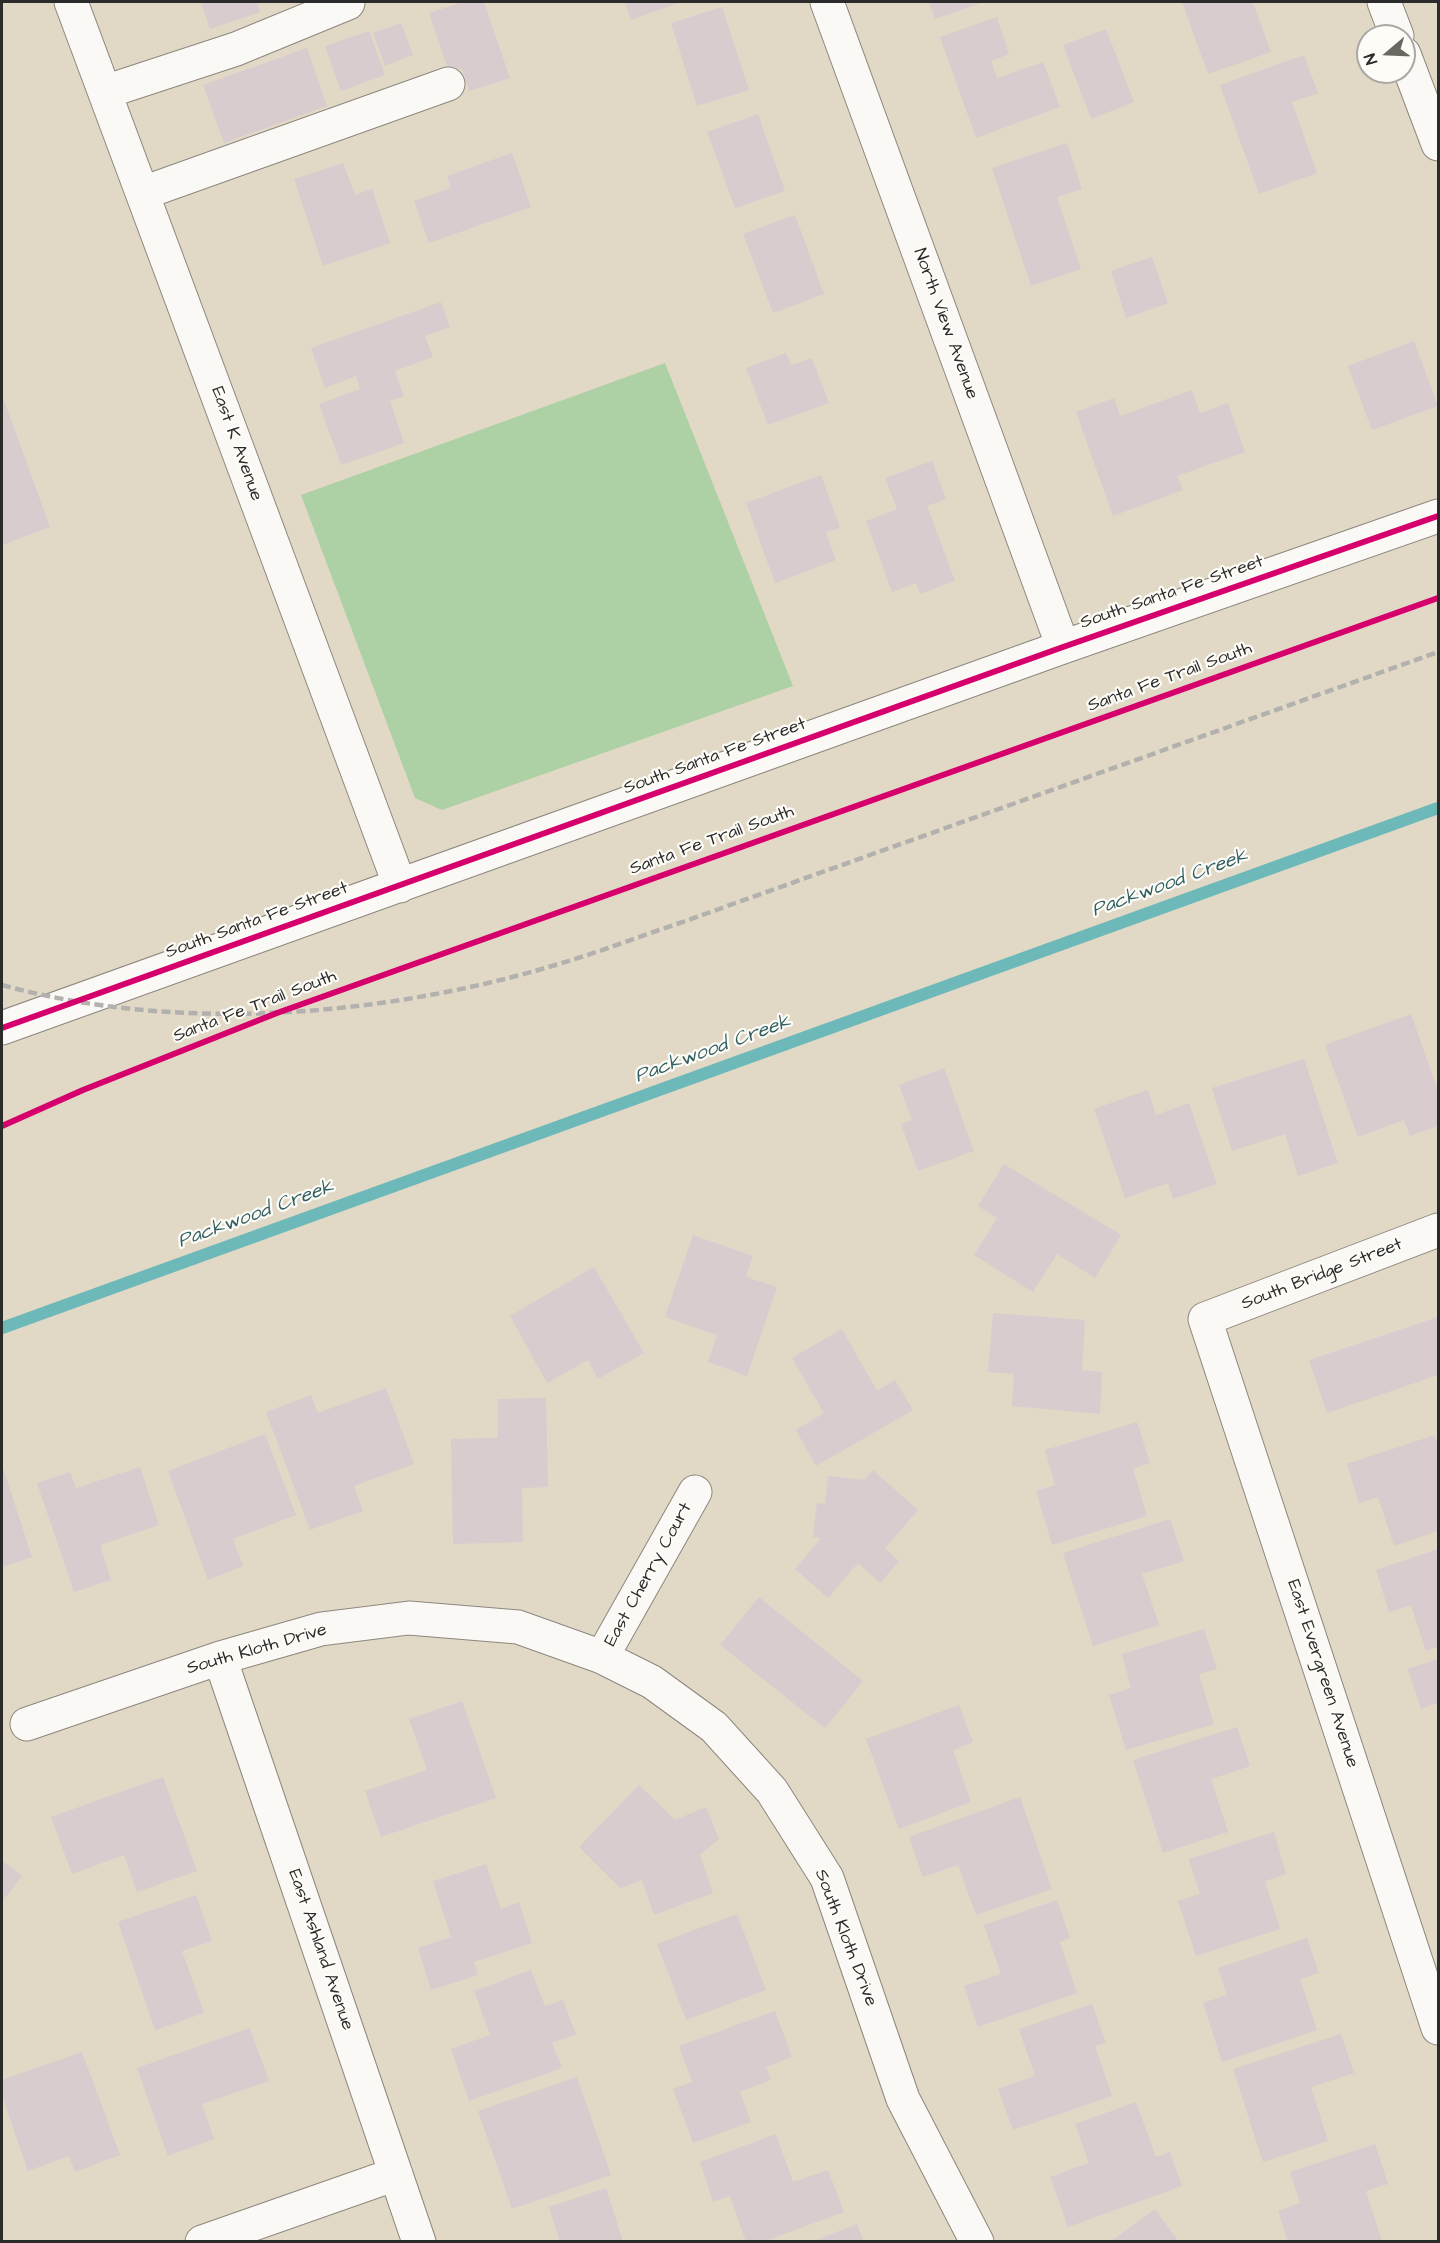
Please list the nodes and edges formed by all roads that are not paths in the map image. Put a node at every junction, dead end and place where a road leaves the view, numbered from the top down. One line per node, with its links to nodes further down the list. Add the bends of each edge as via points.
1 (71, 2): 8 (street, East K Avenue)
2 (826, 2): 12 (street, North View Avenue)
3 (1384, 2): 5 (street)
4 (348, 3): 8 (street, via 236,49)
5 (1392, 24)
6 (448, 84): 10 (street)
7 (1415, 84): 9 (street)
8 (105, 92): 10 (street, East K Avenue)
9 (1438, 144)
10 (143, 193): 13 (street, East K Avenue)
11 (1438, 516): 12 (street, South Santa Fe Street)
12 (1063, 647): 13 (street, South Santa Fe Street)
13 (400, 886): 14 (street, South Santa Fe Street)
14 (2, 1028)
15 (1438, 1230): 16 (street, South Bridge Street)
16 (1204, 1319): 21 (street, East Evergreen Avenue)
17 (695, 1492): 18 (street, East Cherry Court)
18 (602, 1657): 19 (street, South Kloth Drive, via 518,1627 409,1618 321,1629); 25 (street, South Kloth Drive, via 652,1682 714,1727 772,1791 827,1878 903,2099)
19 (220, 1658): 20 (street, South Kloth Drive); 22 (street, East Ashland Avenue)
20 (27, 1724)
21 (1438, 2028)
22 (396, 2174): 23 (street); 24 (street, East Ashland Avenue)
23 (202, 2241)
24 (419, 2241)
25 (977, 2241)

